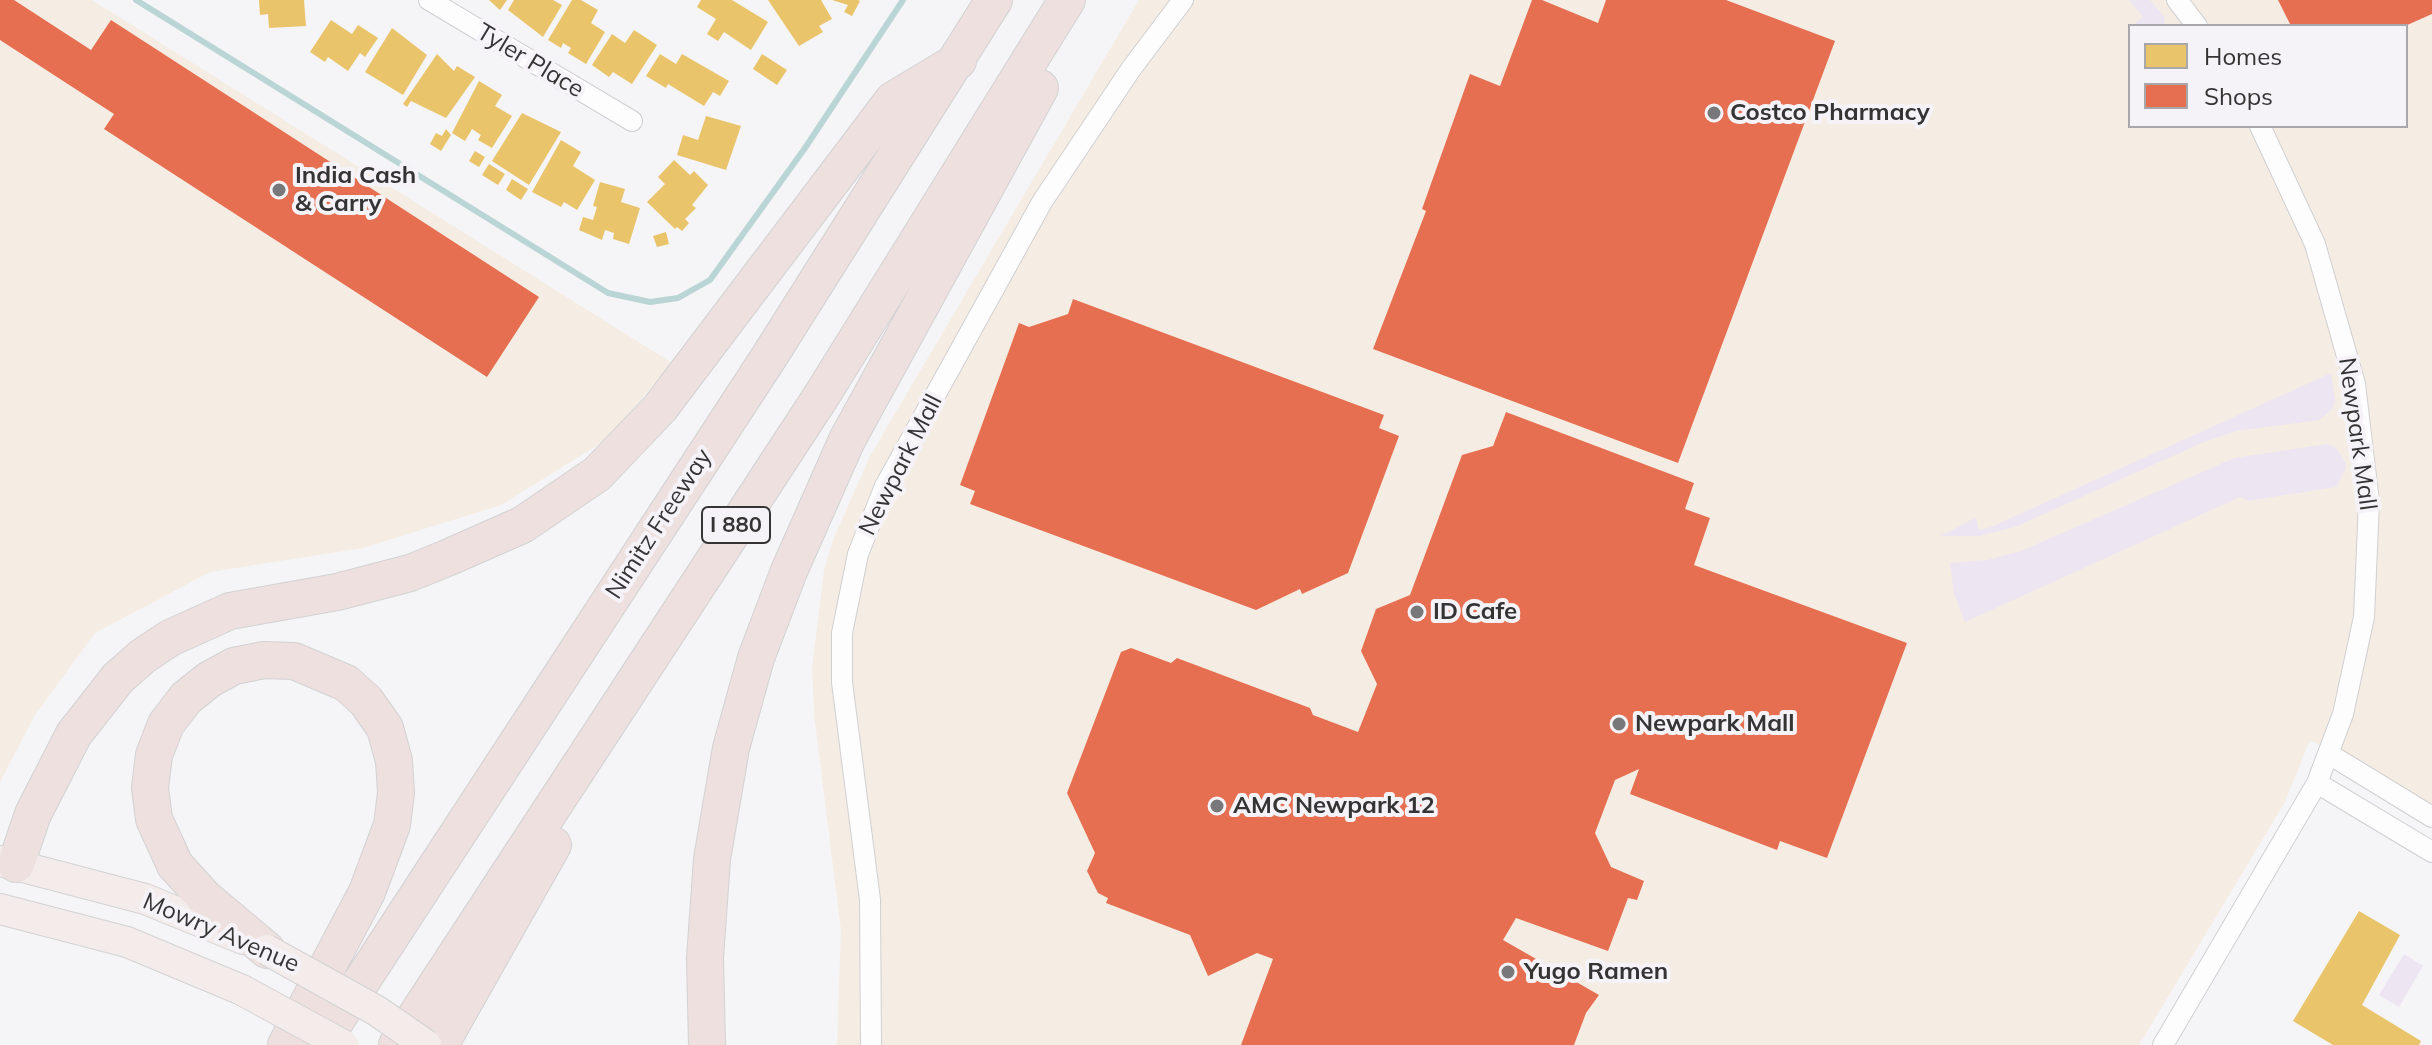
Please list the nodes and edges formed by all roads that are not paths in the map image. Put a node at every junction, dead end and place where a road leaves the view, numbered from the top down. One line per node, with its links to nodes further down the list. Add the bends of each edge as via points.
1 (429, 0): 9 (street, Tyler Place)
2 (994, 0): 8 (highway, Nimitz Freeway / I 880)
3 (1067, 0): 11 (highway, I 880)
4 (1086, 0): 26 (highway, via 847,440 764,635 731,748 716,832 706,942)
5 (1183, 0): 27 (street, Newpark Mall, via 1042,202 885,486 858,554 842,633 842,682 870,900)
6 (2177, 0): 7 (street)
7 (2195, 24)
8 (958, 61): 16 (highway, via 893,100 660,408 597,474 522,525 410,573 230,611 157,647 118,678 74,734); 21 (highway, Nimitz Freeway / I 880)
9 (632, 121)
10 (2261, 128): 12 (street, Newpark Mall, via 2296,199 2331,291 2355,384 2367,466 2364,617)
11 (688, 599): 23 (highway, I 880); 25 (highway)
12 (2329, 754): 13 (street, Newpark Mall); 14 (street)
13 (2317, 783): 15 (street); 28 (street, Newpark Mall)
14 (2432, 817)
15 (2432, 852)
16 (8, 863): 18 (main road); 19 (main road, Mowry Avenue, via 145,899)
17 (0, 909): 18 (main road, Mowry Avenue)
18 (34, 917): 22 (main road, Mowry Avenue, bridge, via 127,942 242,990)
19 (267, 950): 20 (highway, via 175,865 154,819 150,788 162,734 186,698 234,666 294,661 346,683 366,701 385,728 396,793 392,825 367,892); 24 (main road, Mowry Avenue, bridge)
20 (286, 1045)
21 (320, 1045)
22 (343, 1045)
23 (397, 1045)
24 (426, 1045)
25 (440, 1045)
26 (707, 1045)
27 (871, 1045)
28 (2163, 1045)

